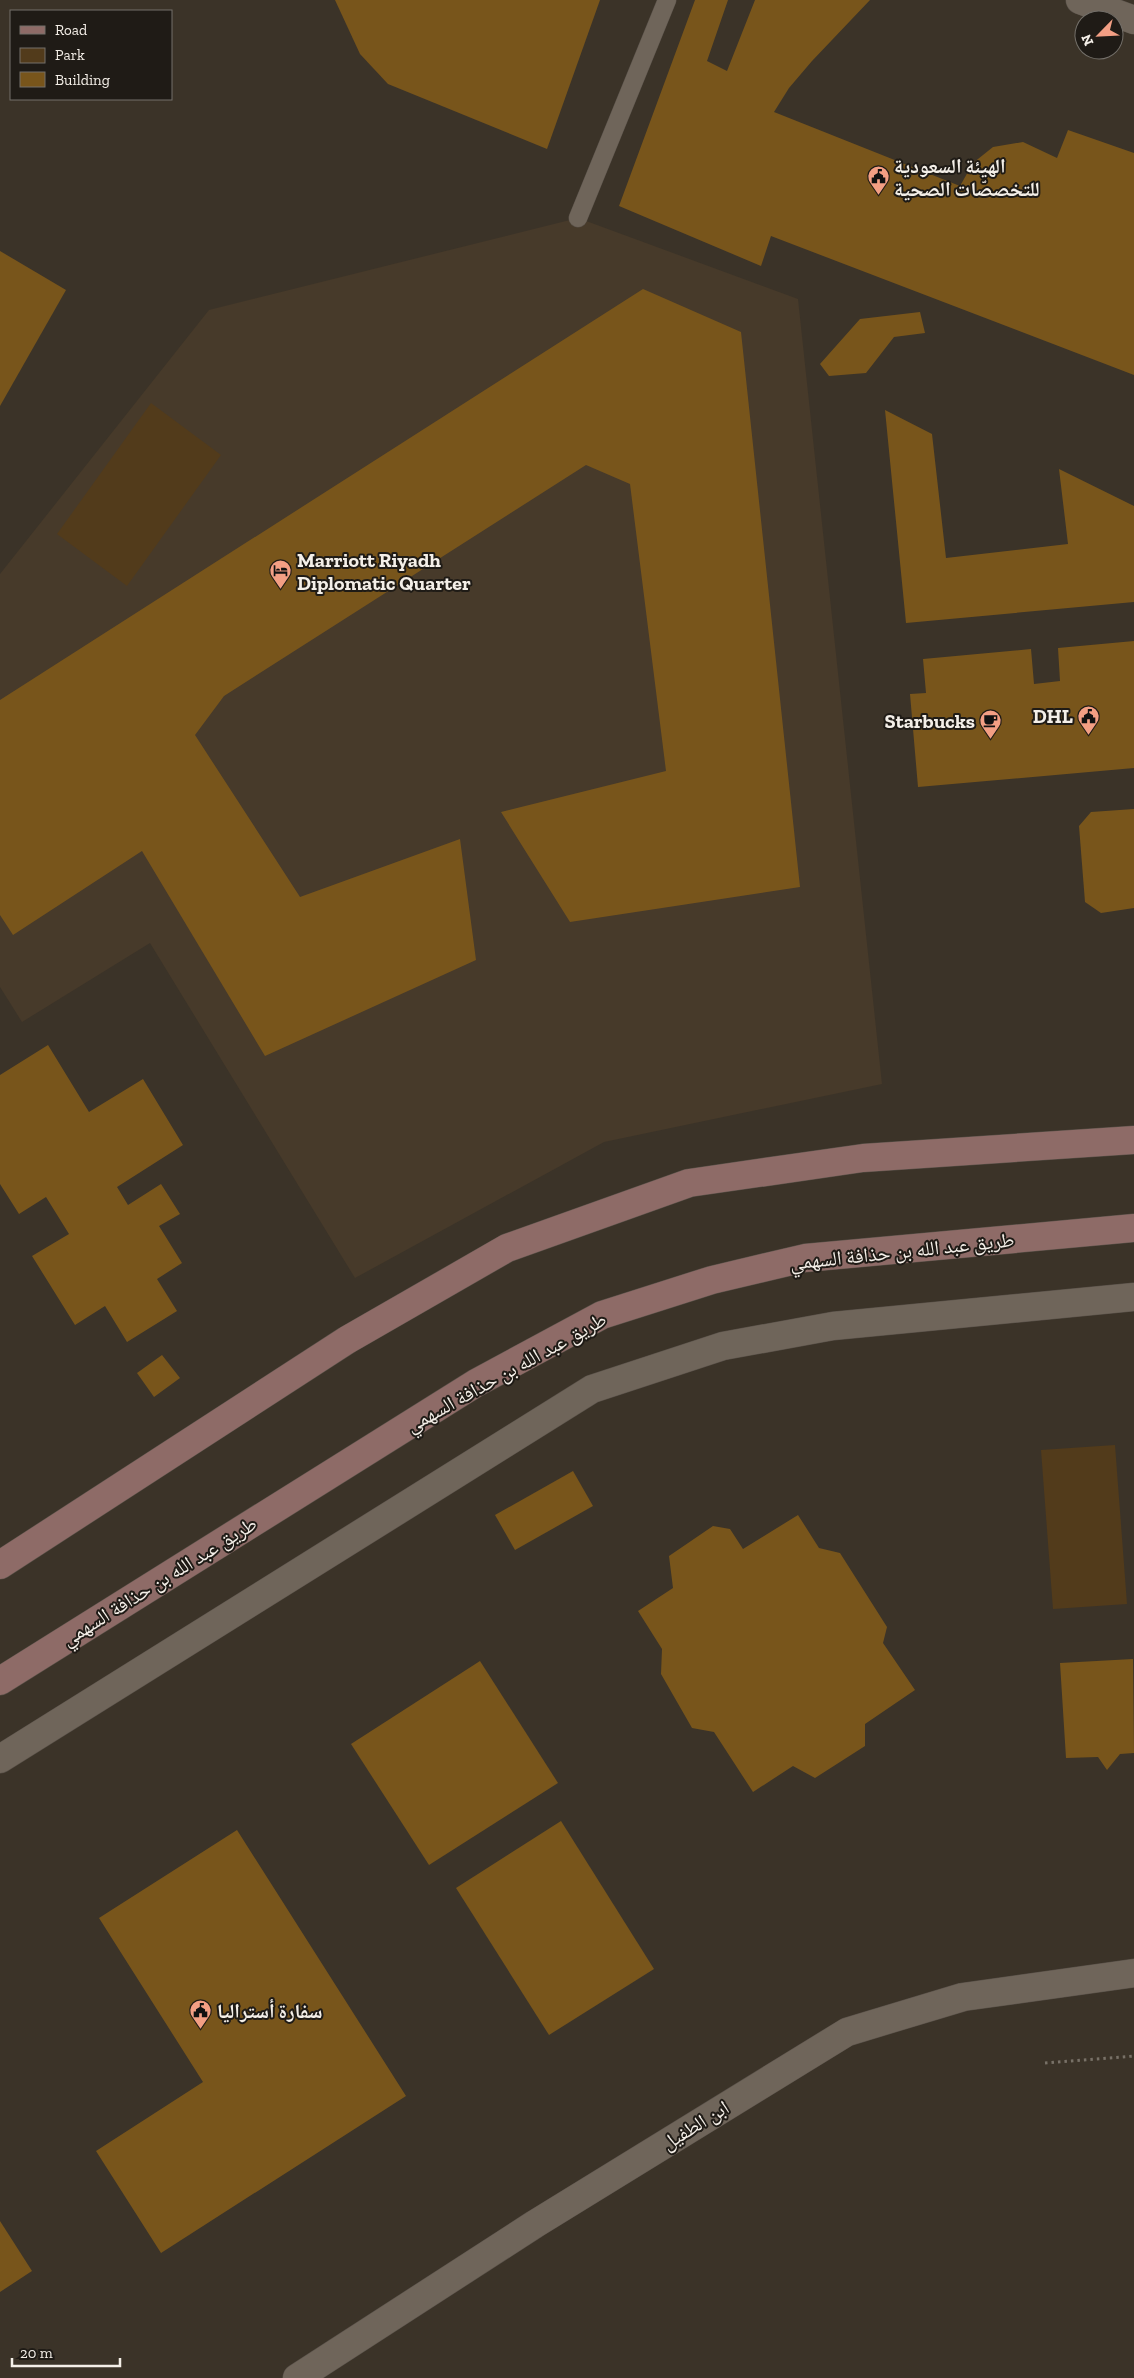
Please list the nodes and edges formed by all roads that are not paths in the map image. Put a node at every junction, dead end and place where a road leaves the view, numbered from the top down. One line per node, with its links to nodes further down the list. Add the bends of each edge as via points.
1 (667, 0): 4 (lane)
2 (1080, 0): 3 (street)
3 (1134, 20)
4 (578, 218)
5 (1134, 1140): 8 (street, via 863,1158 689,1183 507,1248 347,1340)
6 (1134, 1228): 9 (street, طريق عبد الله بن حذافة السهمي, via 805,1258 712,1280 602,1315 476,1384)
7 (1134, 1297): 10 (street, via 833,1326 723,1346 592,1389)
8 (0, 1565)
9 (0, 1681)
10 (0, 1759)
11 (1134, 1973): 12 (street, ابن الطفيل, via 963,1997 846,2032 535,2224)
12 (297, 2378)

